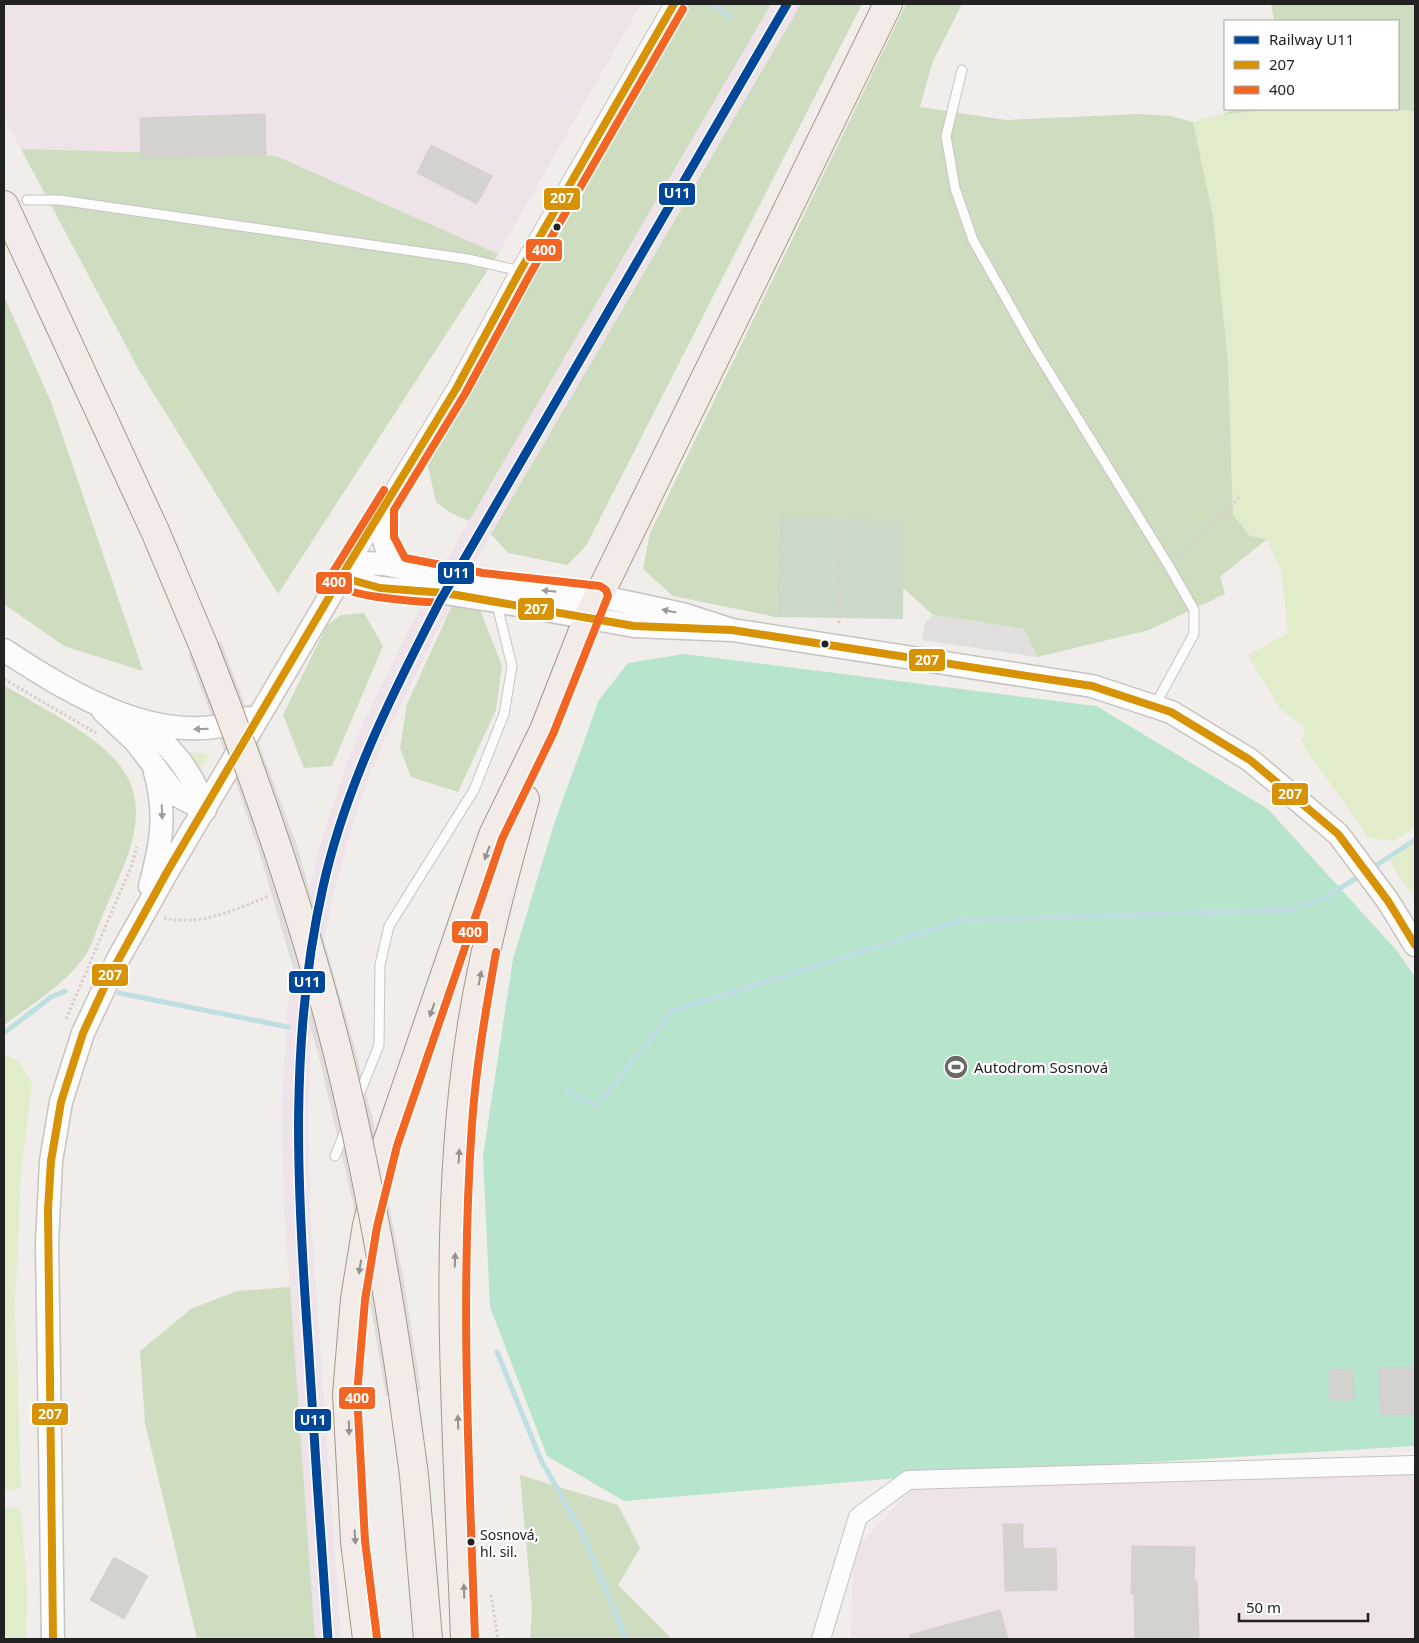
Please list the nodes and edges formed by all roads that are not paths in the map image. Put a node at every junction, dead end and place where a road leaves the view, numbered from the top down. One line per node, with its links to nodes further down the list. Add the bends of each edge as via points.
1 (674, 4): 5 (street)
2 (888, 4): 10 (main road)
3 (962, 70): 13 (lane, via 946,136 955,188 973,240 1033,346 1194,610 1194,634)
4 (15, 203): 5 (lane, via 60,200 468,259); 25 (main road, bridge, via 204,647 249,764 308,942 355,1124 388,1286 415,1485)
5 (520, 271): 6 (street, via 456,389)
6 (384, 507): 7 (street, via 385,545 391,559); 8 (street)
7 (400, 567): 8 (street, via 364,563); 10 (street, one-way to 7)
8 (344, 573): 9 (street, via 380,588); 14 (street)
9 (496, 601): 10 (street); 21 (lane, via 512,666 504,714 474,790 389,926 380,965 379,1044)
10 (593, 607): 13 (street, via 634,626 732,630 1092,686); 16 (main road)
11 (4, 650): 12 (street)
12 (92, 702): 15 (street); 17 (street, via 125,730)
13 (1154, 706): 20 (street, via 1171,712 1250,760 1338,834 1388,901)
14 (264, 710): 15 (street, one-way to 15, via 227,725 200,729 155,724); 18 (street)
15 (129, 716): 18 (street, via 156,736 184,766 198,788)
16 (544, 730): 24 (main road, one-way to 24, via 494,835 454,945 387,1143 367,1225 355,1299 347,1394 355,1542); 26 (main road, one-way to 16, via 454,1319 460,1126 472,1024 495,904)
17 (153, 764): 18 (street, via 176,795); 19 (street, one-way to 19, via 161,795 162,831)
18 (205, 810): 19 (street)
19 (144, 913): 23 (street, via 83,1032 61,1102 51,1161 48,1209)
20 (1415, 944)
21 (335, 1156)
22 (1415, 1466): 27 (street, via 908,1480 858,1517)
23 (53, 1639)
24 (366, 1639)
25 (428, 1639)
26 (465, 1639)
27 (821, 1639)

